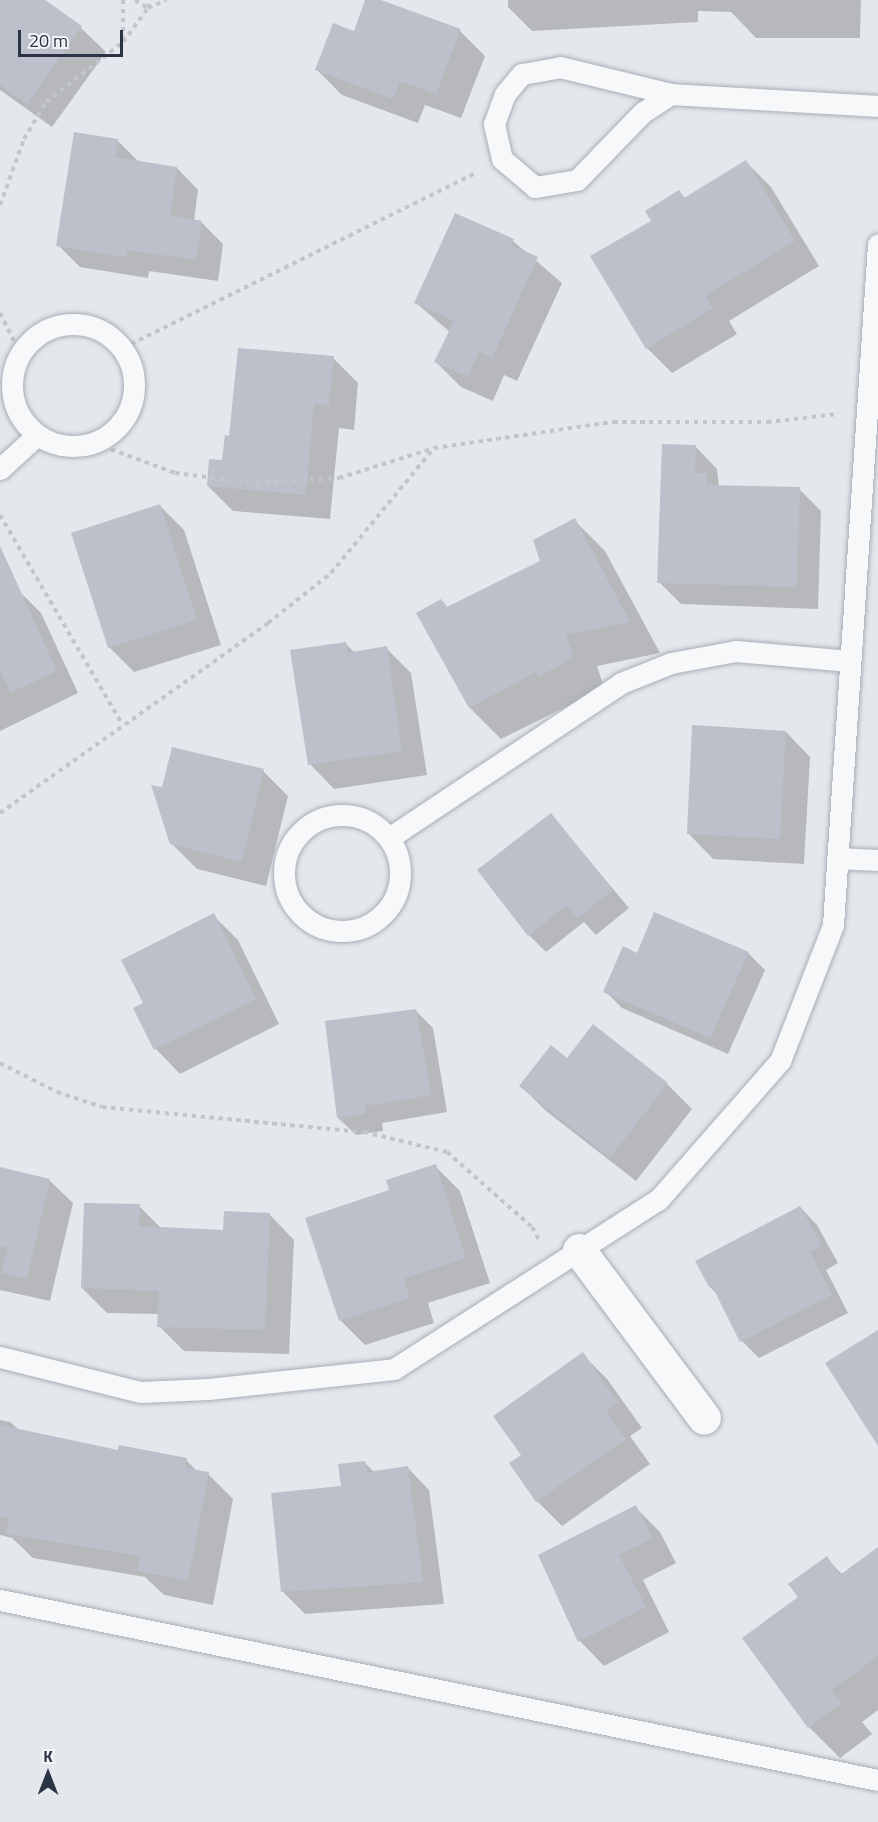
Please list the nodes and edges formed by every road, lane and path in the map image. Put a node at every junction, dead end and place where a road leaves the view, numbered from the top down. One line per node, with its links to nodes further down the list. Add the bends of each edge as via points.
1 (123, 0): 6 (path)
2 (135, 0): 5 (path)
3 (152, 0): 5 (path)
4 (166, 0): 5 (path)
5 (148, 8): 6 (path)
6 (123, 42): 10 (path, via 46,102 24,139)
7 (671, 94): 8 (lane); 9 (lane, via 643,112 578,180 535,187); 9 (lane, via 560,67 522,74 505,94 494,124)
8 (878, 106)
9 (502, 159): 13 (path)
10 (0, 205)
11 (878, 244): 15 (lane)
12 (0, 313): 14 (path)
13 (123, 348): 14 (lane, via 95,327 74,323 43,332); 17 (lane, via 133,367 135,388 130,409 119,427)
14 (20, 353): 16 (lane, via 12,379 13,400 22,420)
15 (867, 410): 18 (path, via 766,422 613,422); 21 (lane)
16 (38, 435): 17 (lane, via 73,446); 19 (lane)
17 (94, 443): 18 (path, via 175,473 256,483 339,478)
18 (434, 448): 22 (path, via 331,573 268,623)
19 (0, 469)
20 (0, 515): 22 (path)
21 (850, 661): 24 (lane, via 736,651 671,663 621,683); 25 (lane)
22 (122, 724): 23 (path, via 77,761)
23 (0, 813)
24 (389, 838): 24 (lane, via 374,824 346,815 326,817 308,826 293,841 285,859 283,879 289,899 316,926 354,931 373,923 388,909 398,891 398,856)
25 (837, 858): 26 (lane); 28 (lane, via 833,925 780,1060 659,1198)
26 (878, 860)
27 (0, 1063): 28 (path, via 57,1092 102,1107 364,1132 447,1152)
28 (566, 1258): 29 (lane, via 394,1369 208,1389 140,1392); 30 (street)
29 (0, 1357)
30 (704, 1418)
31 (0, 1600): 32 (lane)
32 (878, 1780)

